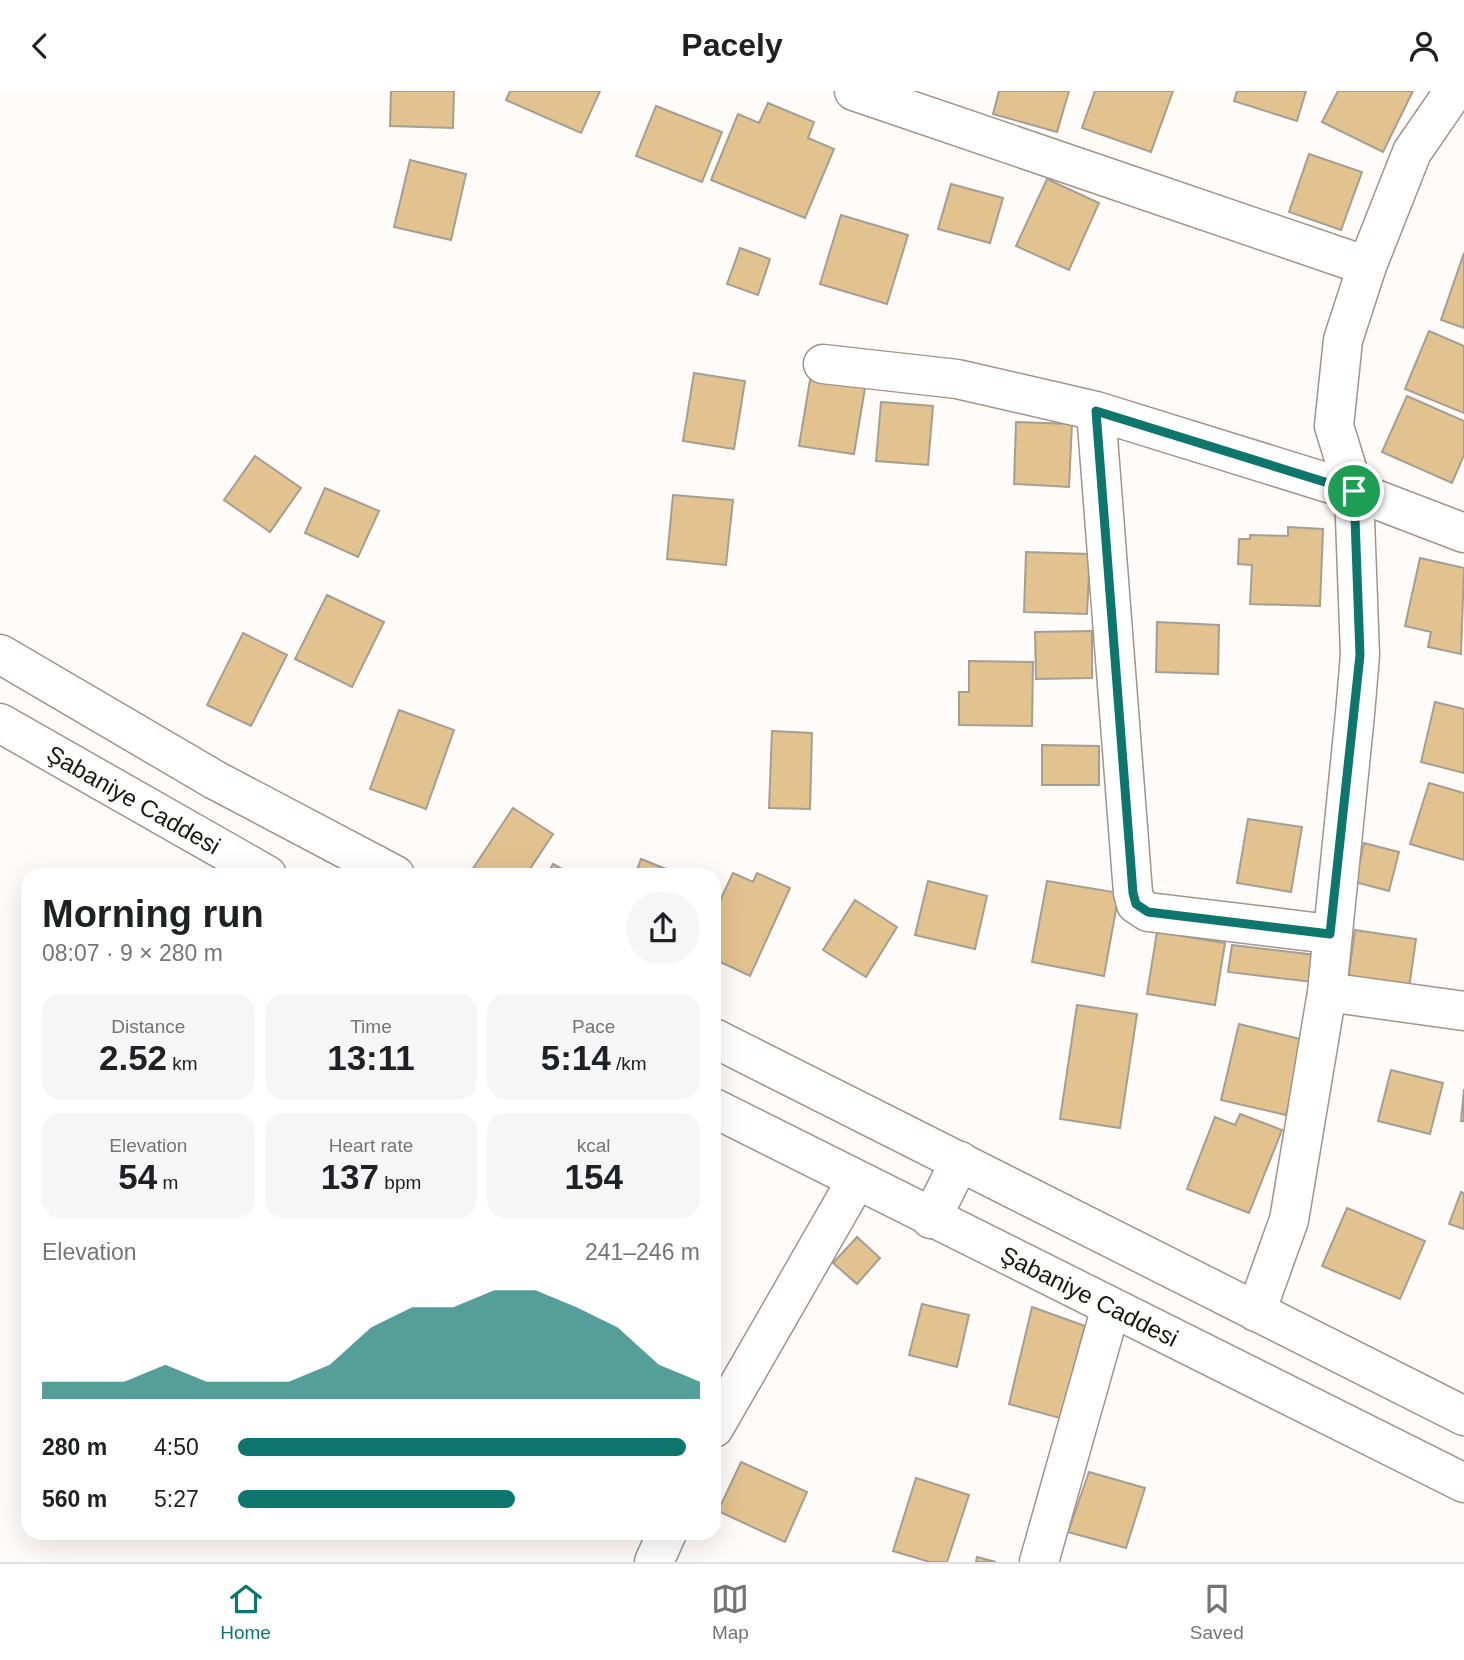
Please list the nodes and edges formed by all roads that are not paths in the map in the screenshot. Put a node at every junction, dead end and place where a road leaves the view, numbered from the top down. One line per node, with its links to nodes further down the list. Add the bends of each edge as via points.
1 (854, 91): 3 (main road)
2 (1454, 91): 3 (main road, via 1412,152)
3 (1367, 266): 6 (main road, via 1343,340 1334,426)
4 (823, 364): 5 (main road, via 957,379)
5 (1096, 411): 6 (main road); 12 (main road, via 1136,904 1148,912)
6 (1354, 491): 7 (main road); 12 (main road, via 1360,655)
7 (1464, 533)
8 (0, 654): 11 (main road, via 215,781)
9 (0, 723): 10 (main road, Şabaniye Caddesi)
10 (255, 868)
11 (382, 868)
12 (1330, 934): 13 (main road)
13 (1327, 992): 14 (main road); 21 (main road, via 1289,1220)
14 (1464, 1011)
15 (721, 1042): 17 (main road)
16 (721, 1112): 18 (main road, Şabaniye Caddesi)
17 (960, 1161): 19 (main road); 21 (main road)
18 (856, 1181): 19 (main road, Şabaniye Caddesi); 22 (main road)
19 (931, 1219): 20 (main road, Şabaniye Caddesi)
20 (1111, 1307): 24 (main road, Şabaniye Caddesi); 27 (main road)
21 (1256, 1313): 23 (main road)
22 (721, 1416)
23 (1464, 1416)
24 (1464, 1483)
25 (664, 1540): 26 (main road)
26 (654, 1562)
27 (1039, 1562)

